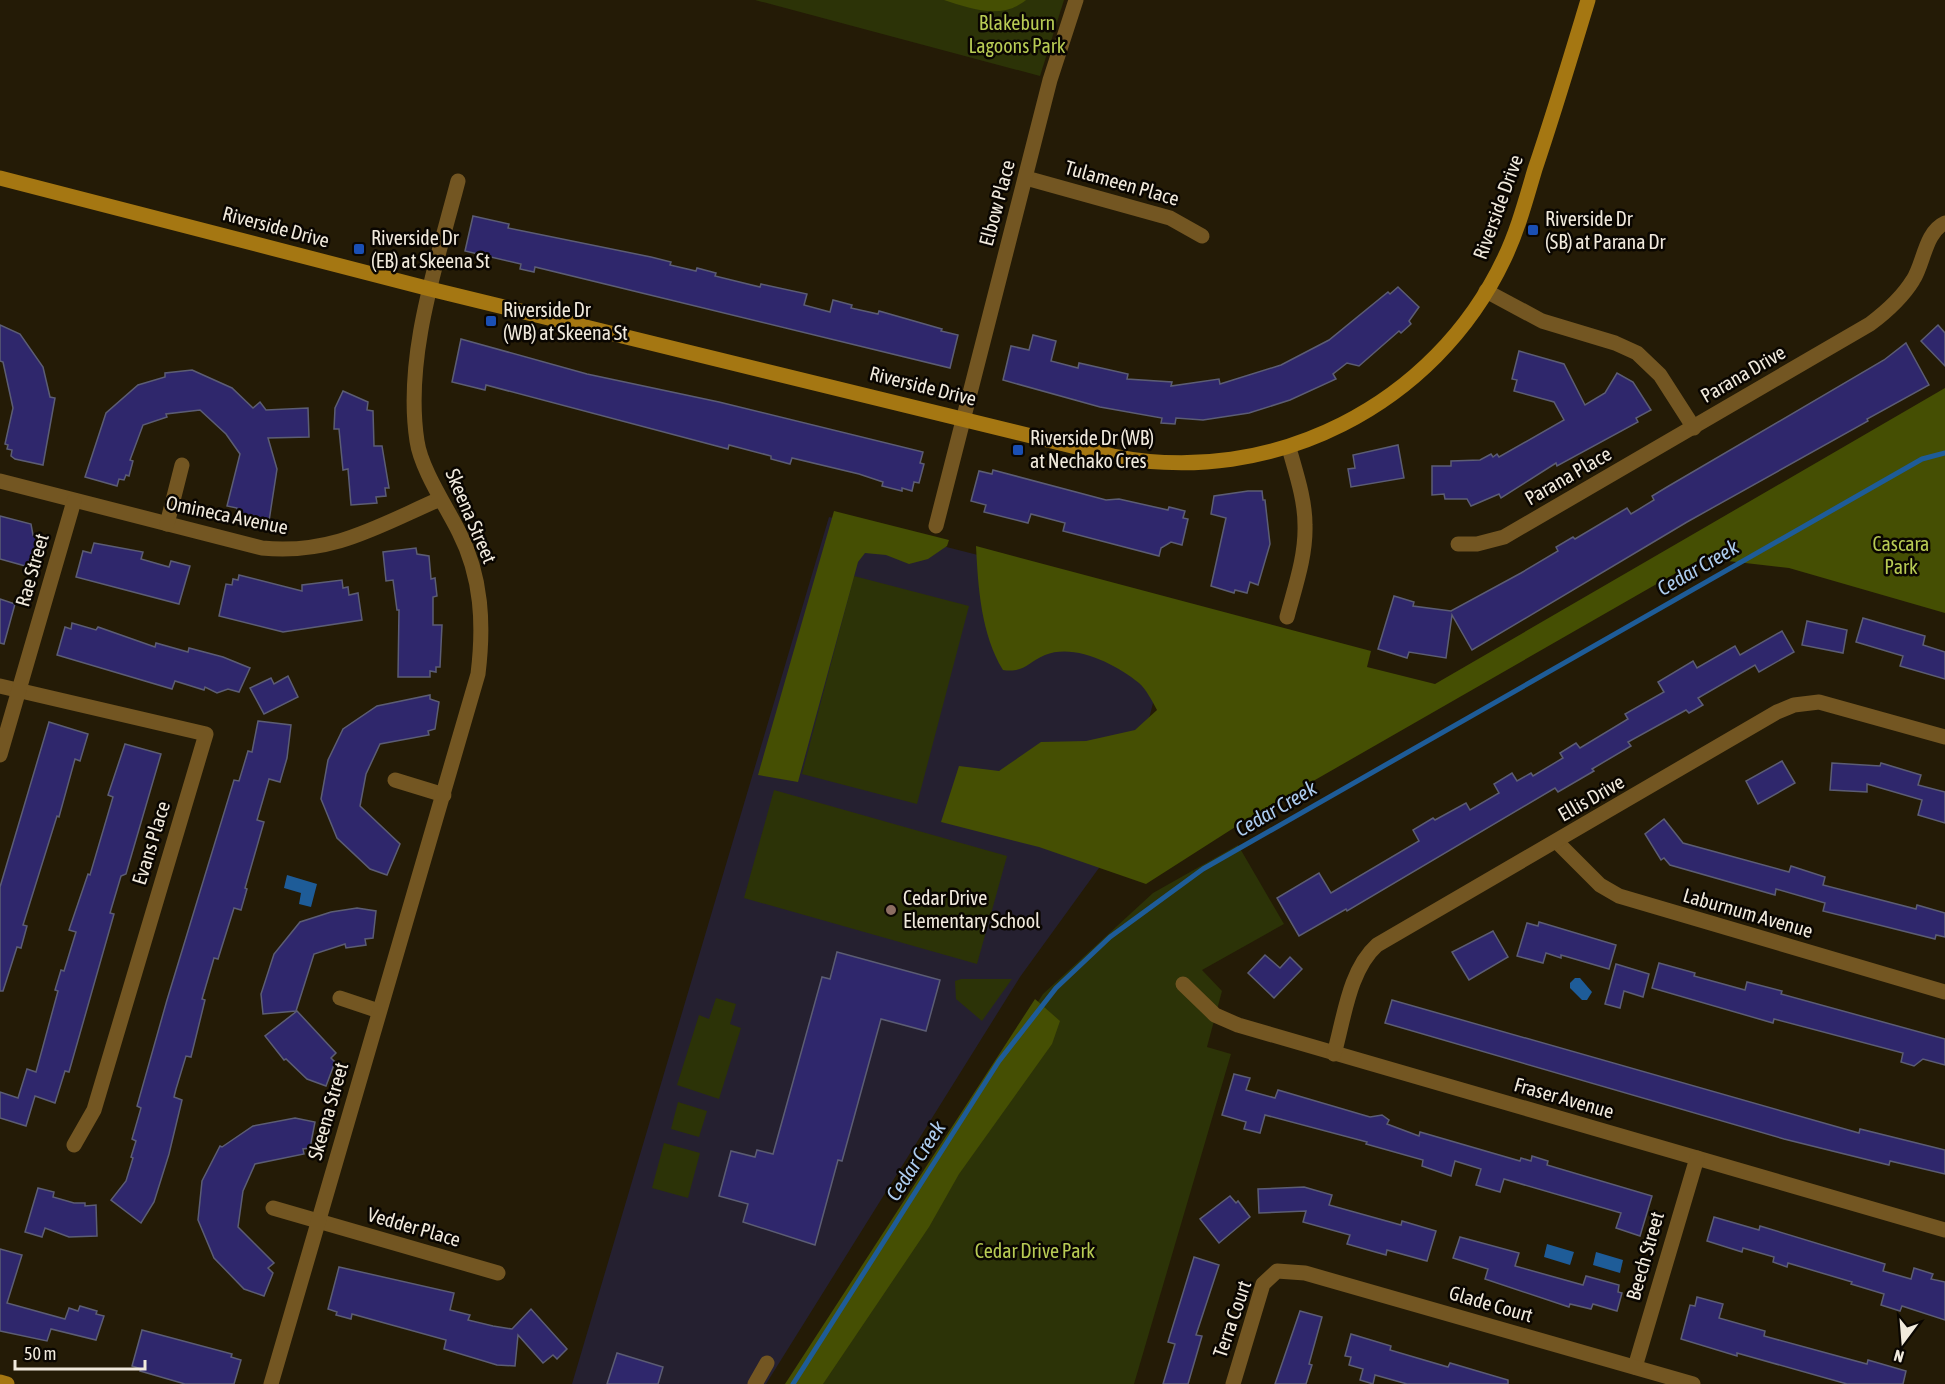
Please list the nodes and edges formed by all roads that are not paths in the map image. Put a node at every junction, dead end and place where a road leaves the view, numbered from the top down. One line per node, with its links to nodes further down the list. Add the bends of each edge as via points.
1 (1076, 0): 4 (street, Elbow Place, via 1050,80)
2 (1588, 0): 9 (street, Riverside Drive, via 1514,234)
3 (0, 178): 8 (street, Riverside Drive)
4 (1026, 178): 7 (street, Tulameen Place, via 1170,218); 10 (street, Elbow Place)
5 (458, 181): 8 (street, Skeena Street)
6 (1941, 225): 11 (street, Parana Drive, via 1914,280 1879,318)
7 (1202, 236)
8 (430, 289): 10 (street, Riverside Drive); 15 (street, Skeena Street, via 417,358 414,400 417,442)
9 (1486, 291): 11 (street, Parana Drive, via 1542,321 1637,353 1660,375); 12 (street, Riverside Drive, via 1454,338 1405,385 1337,429)
10 (964, 418): 12 (street, Riverside Drive, via 1156,463 1220,461); 18 (street, Elbow Place)
11 (1694, 428): 19 (street, Parana Place, via 1504,537)
12 (1289, 447): 20 (street, via 1302,496 1305,527 1303,553)
13 (182, 465): 17 (street)
14 (0, 481): 16 (street, Omineca Avenue)
15 (440, 499): 17 (street, Omineca Avenue, via 339,543 292,551 262,548); 26 (street, Skeena Street, via 472,563 482,633 478,674)
16 (74, 501): 17 (street, Omineca Avenue); 22 (street, Rae Street)
17 (167, 524)
18 (936, 526)
19 (1458, 544)
20 (1287, 617)
21 (0, 686): 22 (street)
22 (19, 690): 24 (street, Rae Street); 33 (street, Evans Place, via 206,734 94,1110)
23 (1945, 737): 27 (street, Ellis Drive, via 1834,705 1794,705)
24 (0, 755)
25 (395, 780): 26 (street)
26 (444, 795): 31 (street, Skeena Street)
27 (1557, 842): 29 (street, Laburnum Avenue, via 1600,885 1619,896); 32 (street, Ellis Drive, via 1387,938 1370,952 1358,973)
28 (1183, 984): 32 (street, Fraser Avenue, via 1223,1020)
29 (1945, 992)
30 (340, 998): 31 (street)
31 (379, 1011): 36 (street, Skeena Street)
32 (1334, 1054): 34 (street, Fraser Avenue)
33 (74, 1145)
34 (1697, 1158): 37 (street, Fraser Avenue); 41 (street, Beech Street)
35 (273, 1208): 36 (street)
36 (318, 1222): 39 (street, Vedder Place); 44 (street, Skeena Street)
37 (1945, 1230)
38 (1277, 1271): 41 (street, Glade Court, via 1305,1273); 46 (street, Terra Court, via 1263,1284)
39 (498, 1273)
40 (767, 1363): 45 (street)
41 (1635, 1367): 47 (street, Glade Court)
42 (0, 1382): 43 (street)
43 (7, 1384)
44 (271, 1384)
45 (754, 1384)
46 (1233, 1384)
47 (1693, 1384)

